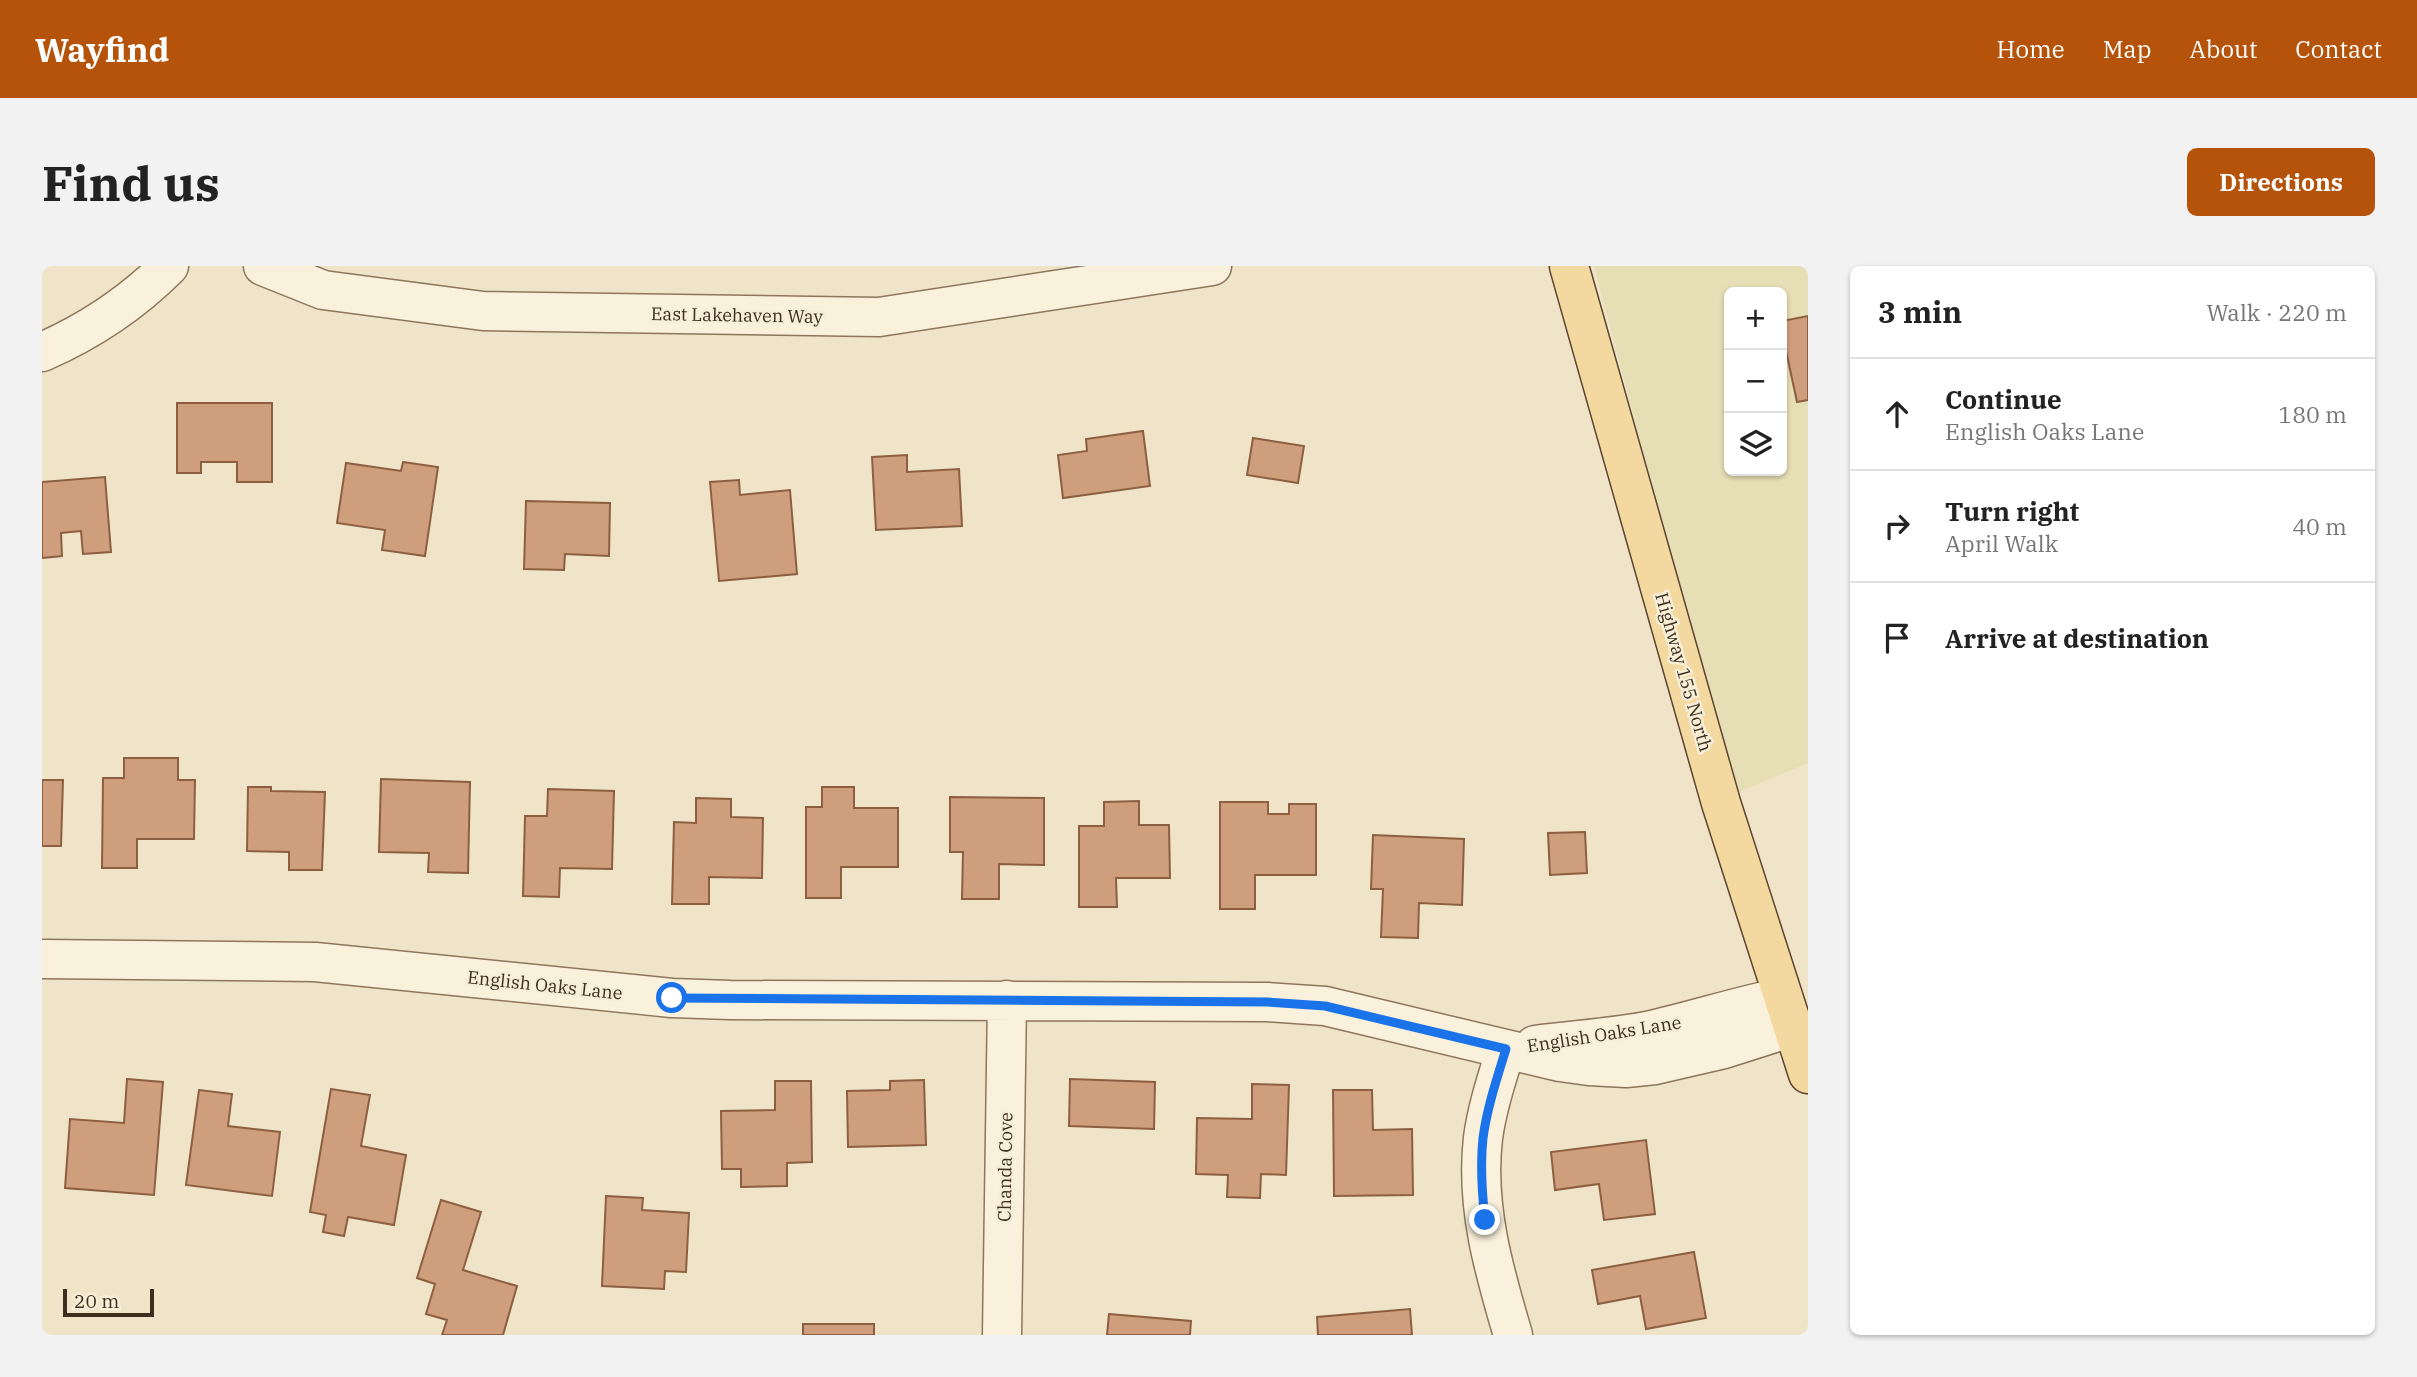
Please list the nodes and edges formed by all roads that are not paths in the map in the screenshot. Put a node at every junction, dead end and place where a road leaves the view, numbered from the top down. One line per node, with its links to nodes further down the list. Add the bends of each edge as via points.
1 (169, 266): 5 (street, via 148,287 72,339)
2 (263, 266): 3 (street, East Lakehaven Way, via 323,290 483,311 879,317)
3 (1212, 266)
4 (1569, 266): 8 (main road, Highway 155 North, via 1721,803)
5 (42, 352)
6 (42, 959): 7 (street, English Oaks Lane, via 315,962 672,998)
7 (1007, 1000): 9 (street, English Oaks Lane, via 1325,1006); 11 (street, Chanda Cove)
8 (1788, 1012): 9 (street, English Oaks Lane, via 1736,1006 1643,1031); 10 (main road, Highway 155 North)
9 (1506, 1049): 12 (street, via 1483,1138 1482,1193 1490,1255)
10 (1808, 1074)
11 (1002, 1335)
12 (1513, 1335)

